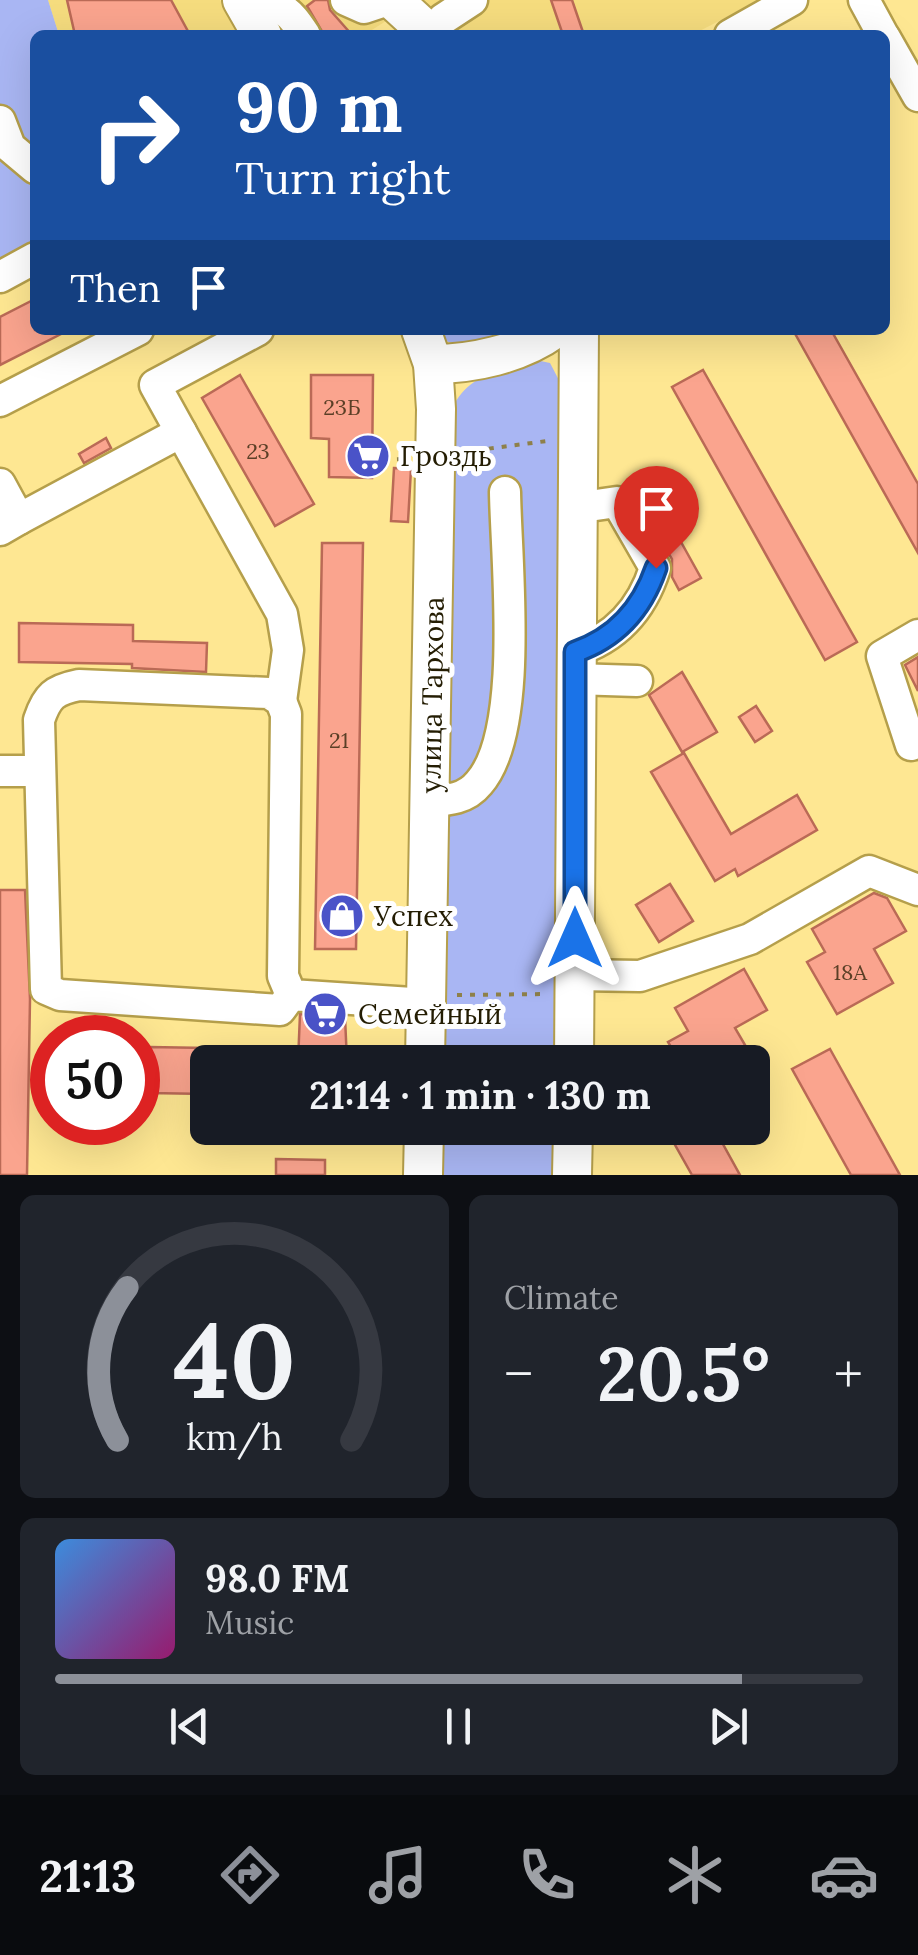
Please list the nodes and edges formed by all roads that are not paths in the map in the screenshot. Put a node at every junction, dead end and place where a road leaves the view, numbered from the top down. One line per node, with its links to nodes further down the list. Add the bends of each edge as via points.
1 (346, 0): 2 (street, via 364,8)
2 (391, 0): 8 (main road)
3 (472, 0): 9 (street)
4 (792, 0): 10 (street)
5 (864, 0): 11 (street)
6 (251, 15): 7 (street, via 278,5)
7 (301, 30)
8 (426, 30)
9 (434, 30)
10 (739, 30)
11 (881, 30)
12 (890, 47): 13 (street)
13 (918, 96)
14 (0, 122): 15 (street)
15 (21, 164)
16 (30, 261): 17 (street)
17 (0, 276)
18 (128, 335): 23 (street)
19 (249, 335): 24 (street, via 156,386)
20 (546, 335): 22 (main road, via 481,360)
21 (578, 335): 27 (main road)
22 (427, 347): 36 (main road, улица Тархова, via 436,409)
23 (0, 401)
24 (181, 432): 28 (street); 32 (street, via 282,614 288,650)
25 (0, 484): 28 (street)
26 (505, 492): 36 (street, via 509,684 502,730 478,786 464,796)
27 (575, 508): 30 (main road); 30 (street, via 617,502 656,568 647,593)
28 (9, 525)
29 (918, 635): 33 (street, via 882,656 911,745)
30 (575, 665): 31 (street); 38 (main road)
31 (637, 680)
32 (280, 700): 35 (street, via 269,692 58,689 46,699 39,720); 39 (street, via 286,714 283,976)
33 (918, 742)
34 (0, 771): 35 (street)
35 (37, 771): 39 (street, via 46,989 280,1010)
36 (430, 801): 40 (main road, улица Тархова)
37 (918, 890): 38 (street, via 869,871 750,939 640,976)
38 (566, 985): 42 (main road)
39 (292, 994): 40 (street)
40 (441, 999): 41 (main road, улица Тархова)
41 (430, 1045)
42 (572, 1045)
43 (423, 1145): 45 (main road)
44 (573, 1145): 46 (main road)
45 (422, 1175)
46 (572, 1175)

